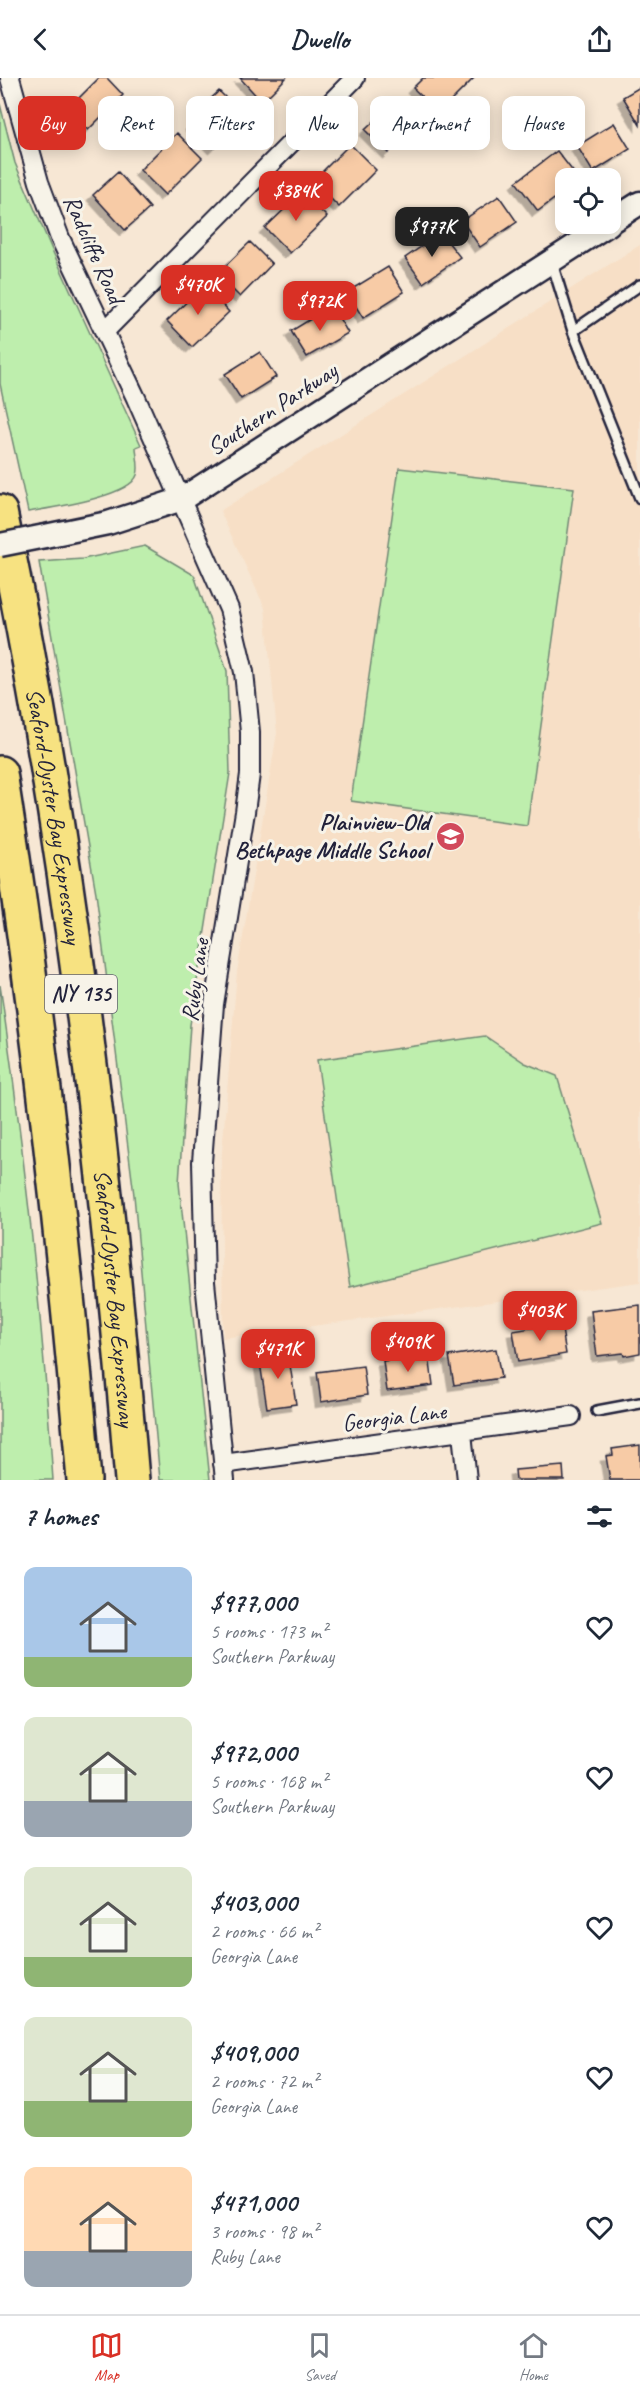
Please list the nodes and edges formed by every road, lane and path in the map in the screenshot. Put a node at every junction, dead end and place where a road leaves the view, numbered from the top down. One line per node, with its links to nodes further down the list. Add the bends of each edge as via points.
1 (10, 78): 8 (street, Radcliffe Road, via 39,182 60,238)
2 (355, 78): 8 (street)
3 (640, 203): 4 (street, Southern Parkway)
4 (621, 216)
5 (593, 234): 6 (street, Southern Parkway)
6 (551, 261): 9 (lane); 11 (street, Southern Parkway)
7 (640, 285): 9 (lane)
8 (105, 331): 11 (street, Radcliffe Road)
9 (573, 331): 10 (lane)
10 (640, 498)
11 (182, 499): 13 (street, Southern Parkway, bridge, via 108,523); 19 (street, Ruby Lane, via 230,609 244,672 250,732 245,812 214,1004 202,1162 205,1282)
12 (0, 512): 21 (highway, Seaford-Oyster Bay Expressway / NY 135, via 39,713 83,1012 118,1315)
13 (0, 545)
14 (0, 772): 20 (highway, Seaford-Oyster Bay Expressway / NY 135, via 55,1169)
15 (640, 1403): 16 (lane)
16 (597, 1411)
17 (571, 1416): 18 (street, Georgia Lane)
18 (462, 1433): 19 (street, Georgia Lane); 22 (street)
19 (224, 1472)
20 (84, 1480)
21 (132, 1480)
22 (467, 1480)

